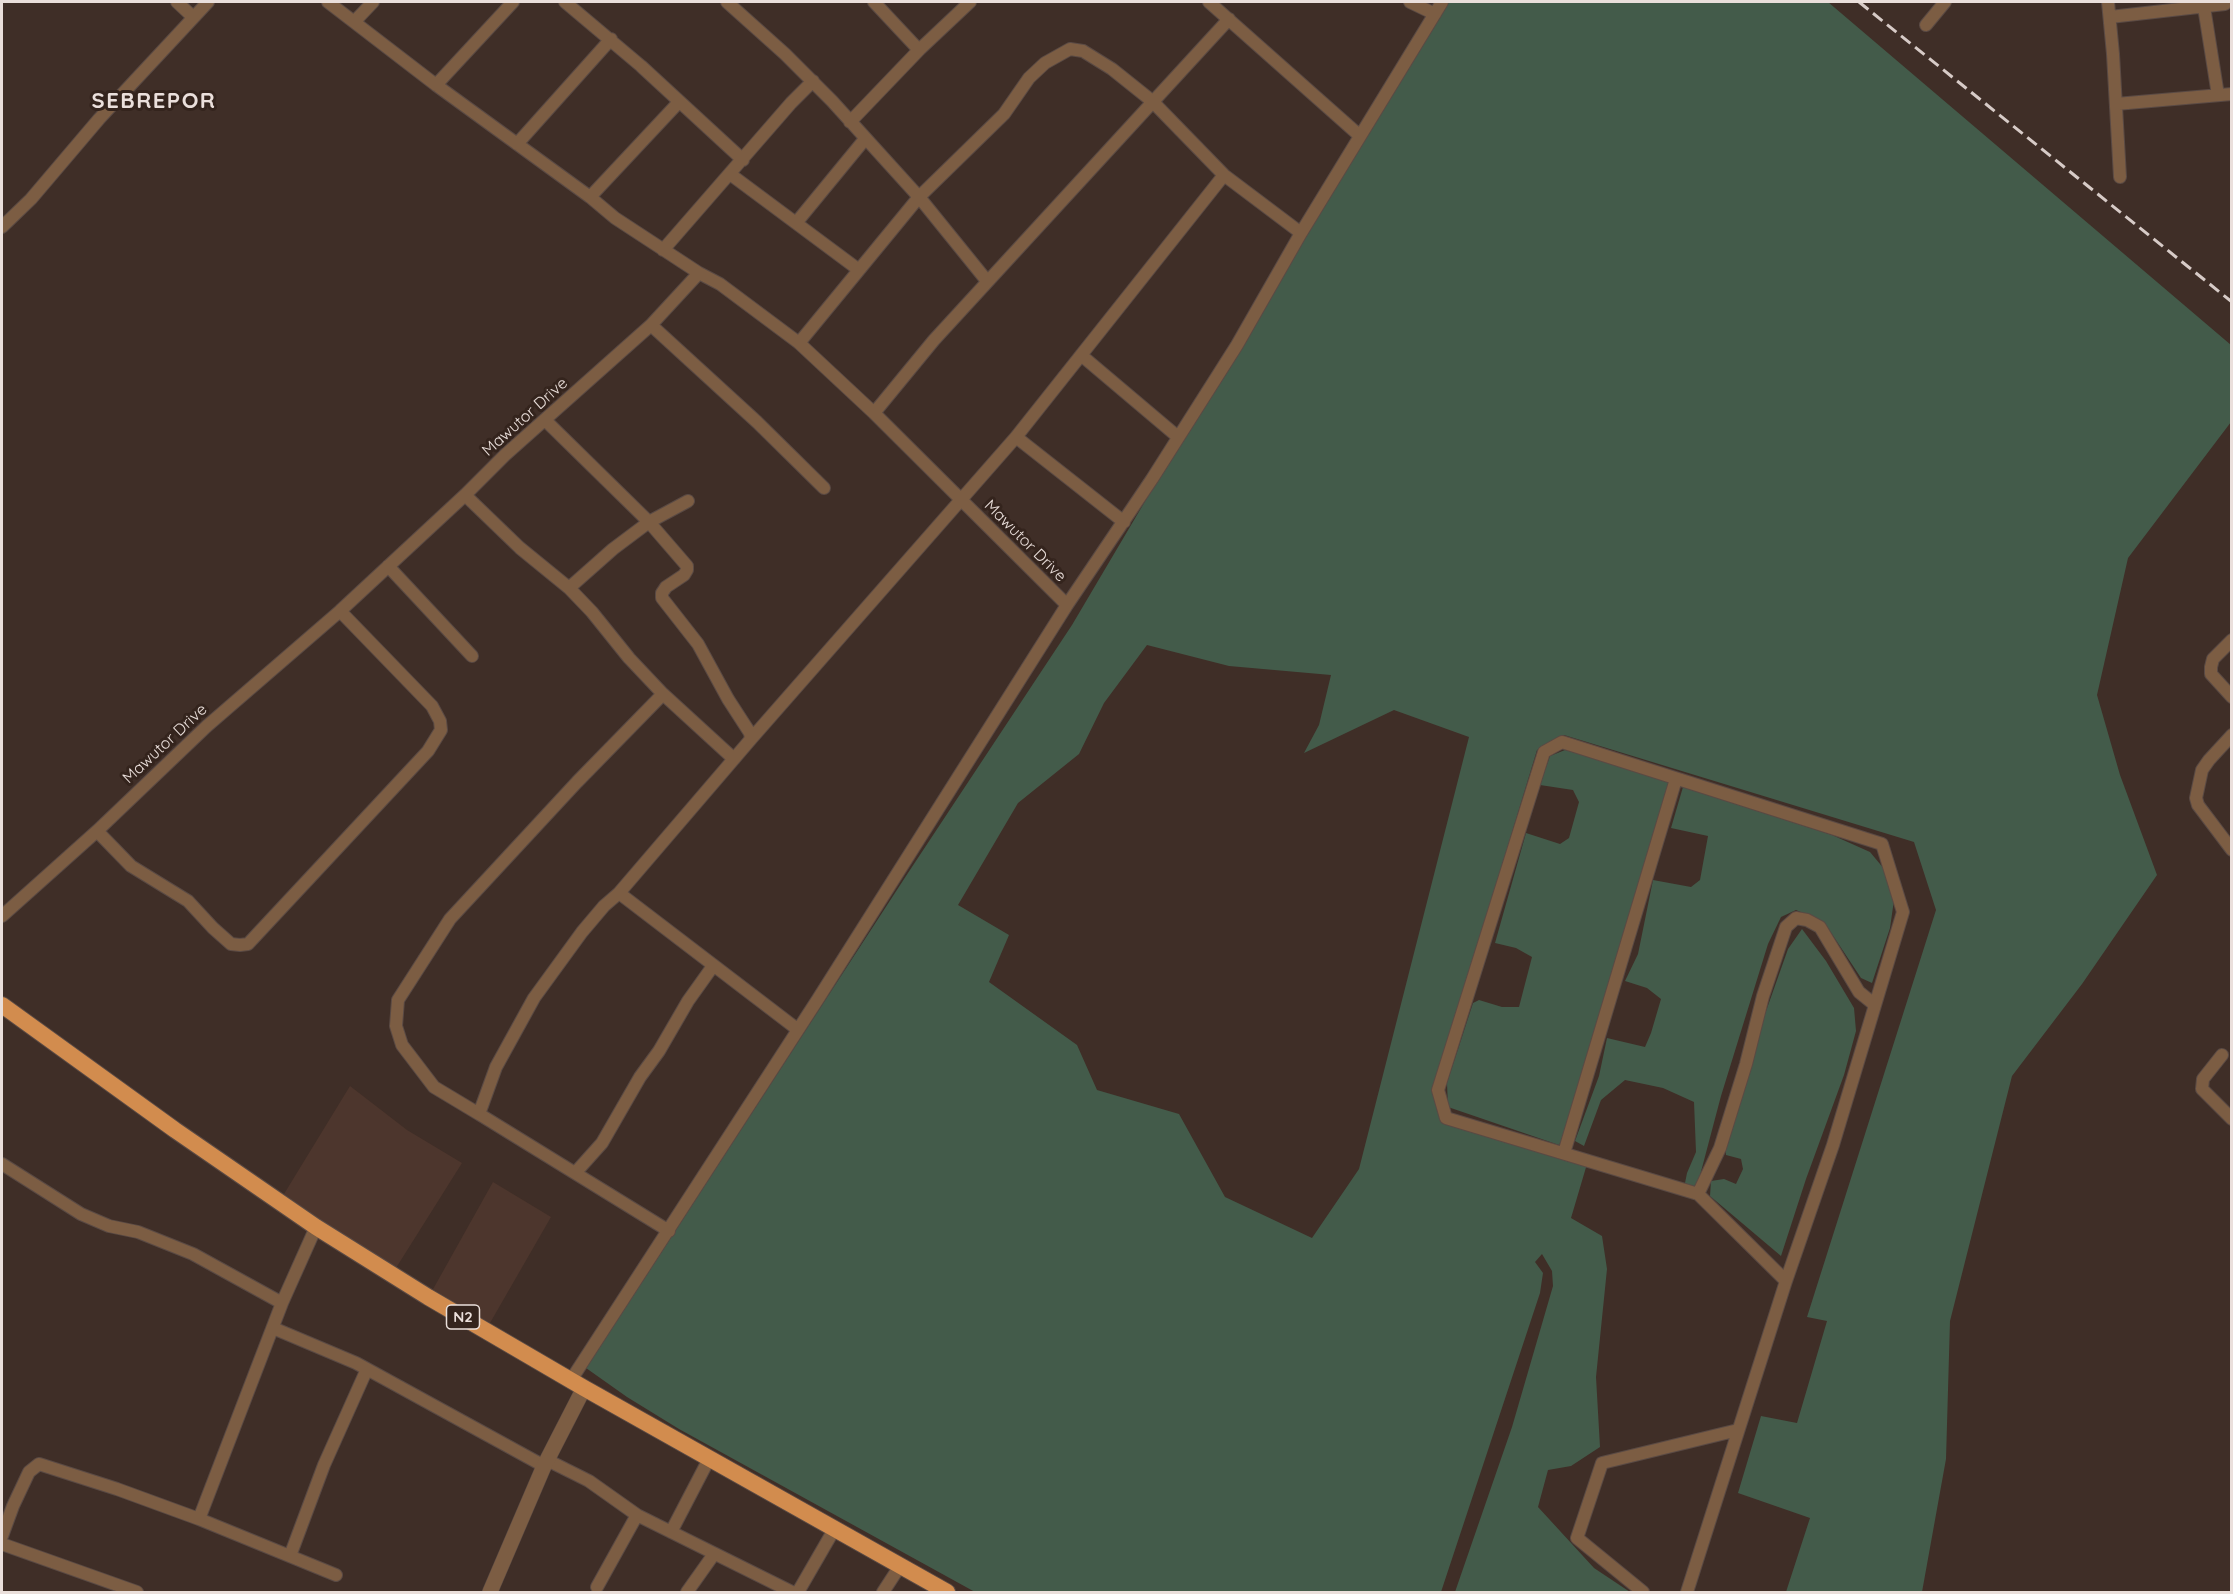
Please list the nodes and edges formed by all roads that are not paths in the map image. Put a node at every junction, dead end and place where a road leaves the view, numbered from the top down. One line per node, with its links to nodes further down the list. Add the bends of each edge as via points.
1 (177, 2): 18 (street)
2 (208, 2): 18 (street)
3 (327, 2): 21 (street)
4 (373, 2): 21 (street)
5 (513, 2): 26 (street)
6 (565, 2): 23 (street)
7 (727, 2): 25 (street)
8 (874, 2): 24 (street)
9 (970, 2): 24 (street)
10 (1410, 2): 17 (street)
11 (1442, 2): 17 (street)
12 (1945, 2): 22 (street)
13 (2108, 2): 19 (street)
14 (2227, 3): 16 (street)
15 (1216, 4): 20 (street)
16 (2204, 7): 19 (street); 28 (street)
17 (1435, 14): 33 (street)
18 (193, 17): 43 (street)
19 (2110, 17): 31 (street)
20 (1229, 19): 29 (street); 33 (street)
21 (354, 22): 26 (street)
22 (1926, 25)
23 (611, 39): 30 (street); 35 (street)
24 (919, 50): 32 (street)
25 (813, 81): 32 (street); 36 (street)
26 (436, 85): 35 (street)
27 (2232, 94): 28 (street)
28 (2218, 95): 31 (street)
29 (1152, 101): 38 (street); 41 (street, via 1112,69 1083,51 1070,49 1045,63 1029,78 1004,114); 48 (street)
30 (679, 102): 36 (street); 40 (street)
31 (2116, 105): 39 (street)
32 (850, 122): 34 (street)
33 (1360, 136): 44 (street)
34 (865, 139): 41 (street); 42 (street)
35 (517, 144): 40 (street)
36 (742, 160): 37 (street)
37 (730, 174): 42 (street); 45 (street)
38 (1224, 175): 44 (street); 51 (street)
39 (2120, 177)
40 (590, 197): 45 (street)
41 (919, 197): 46 (street); 48 (street)
42 (796, 223): 46 (street)
43 (2, 227)
44 (1300, 233): 55 (street, via 1237,345)
45 (663, 250): 47 (street)
46 (859, 270): 50 (street)
47 (699, 273): 49 (street, Mawutor Drive); 50 (street, Mawutor Drive, via 720,284)
48 (987, 281): 52 (street)
49 (651, 325): 53 (street, Mawutor Drive); 56 (street)
50 (799, 343): 52 (street, Mawutor Drive)
51 (1082, 355): 54 (street); 55 (street)
52 (874, 413): 58 (street, Mawutor Drive)
53 (545, 420): 57 (street, Mawutor Drive); 60 (street)
54 (1016, 437): 58 (street); 61 (street)
55 (1178, 437): 61 (street)
56 (824, 488)
57 (465, 495): 62 (street, Mawutor Drive); 63 (street)
58 (961, 500): 64 (street, Mawutor Drive); 71 (street)
59 (688, 501): 60 (street)
60 (649, 522): 63 (street); 71 (street, via 687,566 684,575 666,587 662,598 698,644)
61 (1124, 522): 64 (street)
62 (388, 566): 65 (street, Mawutor Drive); 67 (street)
63 (569, 588): 68 (street)
64 (1067, 605): 81 (street)
65 (340, 611): 74 (street, Mawutor Drive, via 207,726); 74 (street, via 432,706 441,730 428,751 248,944 231,944 188,901 131,866)
66 (2232, 640): 69 (street, via 2213,659 2211,674)
67 (472, 657)
68 (663, 694): 72 (street); 83 (street, via 450,920 398,1000 396,1026 408,1054 434,1087)
69 (2232, 697)
70 (2232, 735): 75 (street, via 2202,770 2196,798)
71 (751, 739): 72 (street)
72 (734, 759): 76 (street)
73 (1676, 779): 80 (street, via 1882,844 1902,912); 85 (street); 85 (street, via 1562,742 1544,752 1438,1090 1446,1118)
74 (97, 831): 77 (street, Mawutor Drive)
75 (2232, 850)
76 (620, 893): 78 (street); 83 (street, via 582,932 534,998 496,1067)
77 (2, 916)
78 (713, 966): 81 (street); 87 (street, via 688,1000 602,1143)
79 (2, 1005): 89 (highway, N2)
80 (1875, 1005): 88 (street, via 1859,992 1820,927 1796,918 1786,927 1720,1148); 91 (street)
81 (797, 1029): 90 (street)
82 (2222, 1055): 84 (street, via 2203,1079 2202,1089)
83 (479, 1113): 87 (street)
84 (2232, 1119)
85 (1564, 1153): 88 (street)
86 (2, 1164): 92 (street, via 81,1214 193,1254)
87 (576, 1173): 90 (street)
88 (1698, 1194): 91 (street)
89 (316, 1227): 92 (street); 95 (highway, N2)
90 (669, 1231): 95 (street)
91 (1786, 1281): 96 (street)
92 (282, 1303): 93 (street)
93 (273, 1328): 94 (street); 102 (street)
94 (367, 1369): 98 (street); 108 (street, via 324,1465)
95 (577, 1384): 97 (highway, N2); 98 (street)
96 (1738, 1430): 119 (street, via 1602,1463 1577,1538); 120 (street)
97 (709, 1459): 103 (highway, N2); 104 (street)
98 (546, 1463): 101 (street, via 589,1481); 113 (street)
99 (2, 1498): 100 (street)
100 (13, 1506): 102 (street, via 29,1472 39,1464); 105 (street)
101 (637, 1515): 104 (street); 111 (street)
102 (199, 1519): 108 (street)
103 (836, 1528): 109 (highway, N2); 116 (street)
104 (671, 1532): 107 (street)
105 (2, 1536)
106 (2, 1544): 112 (street)
107 (714, 1554): 114 (street); 115 (street)
108 (290, 1556): 110 (street)
109 (900, 1566): 117 (street); 118 (highway, N2)
110 (336, 1575)
111 (597, 1587)
112 (137, 1593)
113 (490, 1593)
114 (687, 1593)
115 (792, 1593)
116 (798, 1593)
117 (883, 1593)
118 (947, 1593)
119 (1643, 1593)
120 (1687, 1593)

